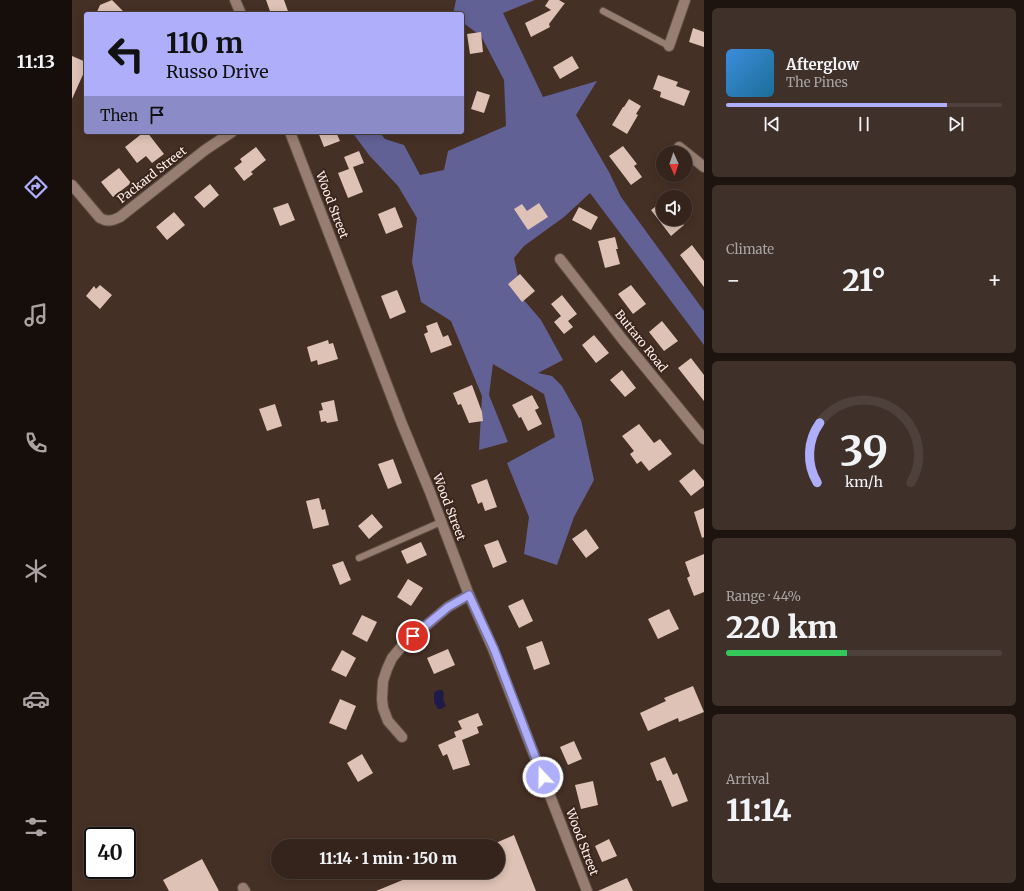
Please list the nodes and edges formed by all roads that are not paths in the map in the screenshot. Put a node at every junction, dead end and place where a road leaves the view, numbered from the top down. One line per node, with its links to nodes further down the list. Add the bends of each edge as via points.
1 (235, 0): 4 (street)
2 (685, 0): 5 (street)
3 (603, 11): 5 (lane)
4 (240, 12)
5 (669, 46)
6 (229, 134): 10 (street, Packard Street, via 120,217 111,221 99,217)
7 (291, 134): 13 (street, Wood Street)
8 (692, 158): 9 (street)
9 (704, 167)
10 (72, 185)
11 (560, 259): 12 (street, Buttaro Road)
12 (704, 439)
13 (441, 522): 14 (lane); 15 (street, Wood Street)
14 (359, 558)
15 (469, 595): 16 (street, via 448,607 402,646 392,658 383,681 383,708 388,721); 17 (street, Wood Street, via 494,649)
16 (402, 738)
17 (588, 891)

